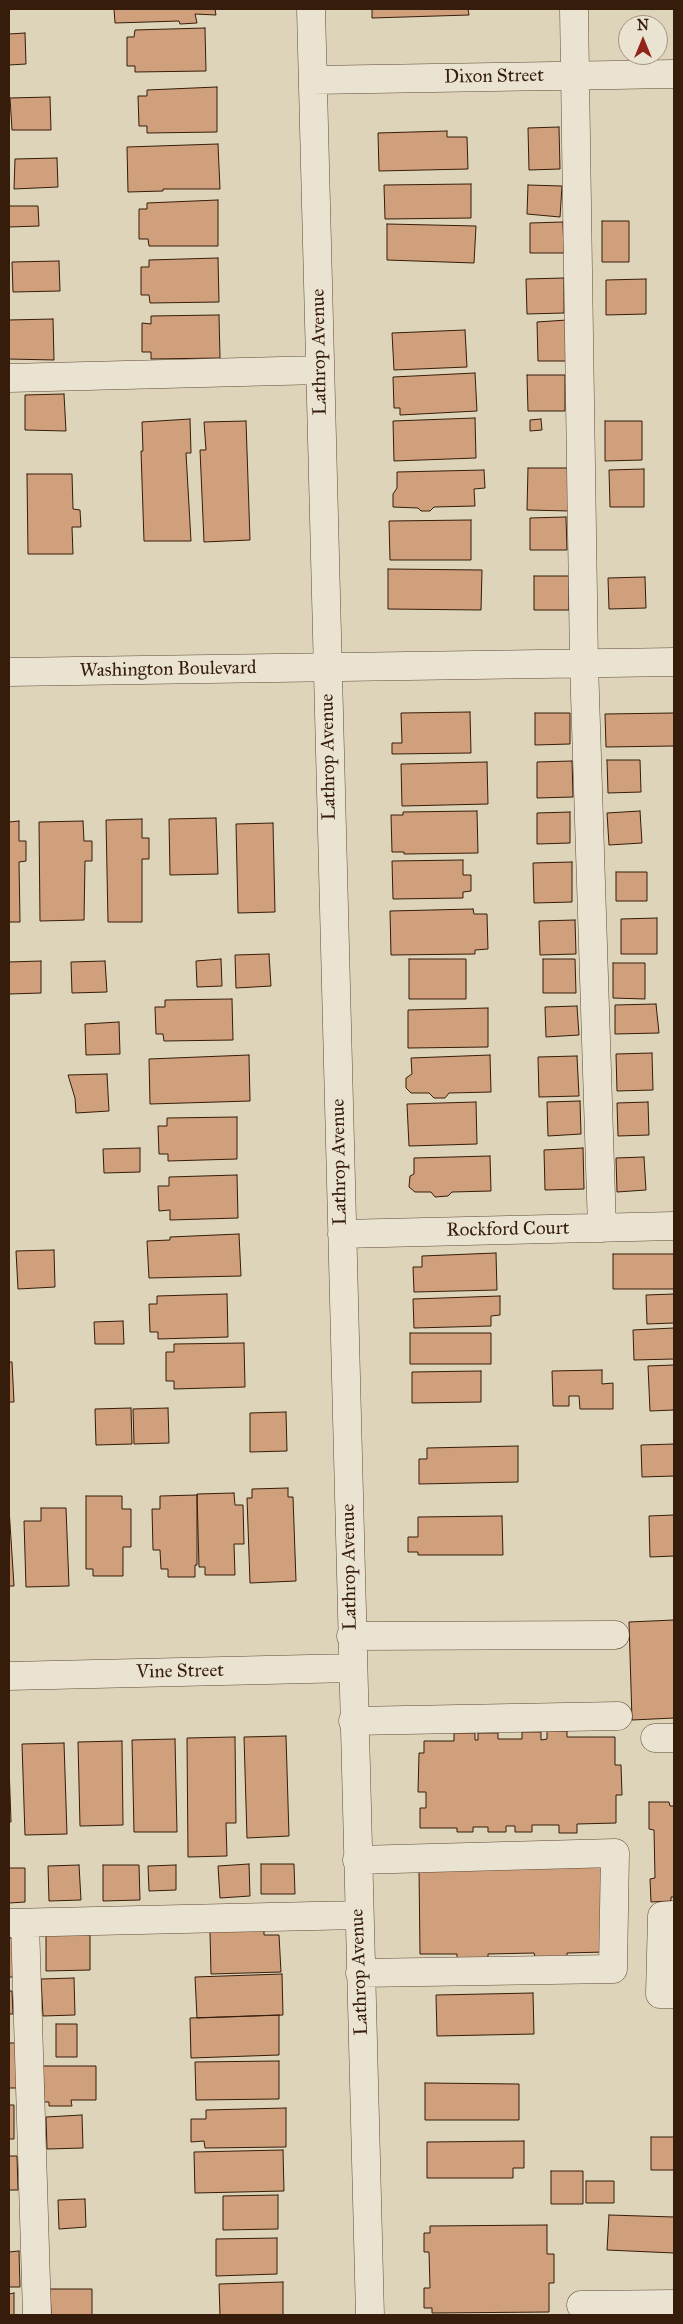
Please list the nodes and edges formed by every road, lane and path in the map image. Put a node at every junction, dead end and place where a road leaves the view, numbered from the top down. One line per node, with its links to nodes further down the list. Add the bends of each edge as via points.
1 (311, 9): 5 (street, Lathrop Avenue)
2 (574, 9): 4 (street)
3 (674, 74): 4 (street, Dixon Street)
4 (575, 76): 5 (street, Dixon Street); 9 (street)
5 (313, 80): 6 (street, Lathrop Avenue)
6 (320, 370): 7 (street); 10 (street, Lathrop Avenue)
7 (9, 378)
8 (674, 662): 9 (street, Washington Boulevard)
9 (584, 663): 10 (street, Washington Boulevard); 13 (street)
10 (327, 667): 11 (street, Washington Boulevard); 14 (street, Lathrop Avenue)
11 (9, 672)
12 (674, 1226): 13 (street, Rockford Court)
13 (602, 1228): 14 (street, Rockford Court)
14 (342, 1234): 16 (street, Lathrop Avenue)
15 (615, 1635): 16 (street)
16 (351, 1636): 17 (street, Lathrop Avenue)
17 (352, 1668): 18 (street, Vine Street); 20 (street, Lathrop Avenue)
18 (9, 1676)
19 (618, 1716): 20 (street)
20 (354, 1721): 21 (street, Lathrop Avenue)
21 (357, 1860): 22 (street, Lathrop Avenue); 25 (street, via 615,1853 613,1969)
22 (358, 1915): 24 (street); 25 (street, Lathrop Avenue)
23 (674, 1916): 26 (street, via 662,1916 660,1994)
24 (17, 1923): 29 (street)
25 (360, 1973): 30 (street, Lathrop Avenue)
26 (674, 1994)
27 (674, 2304): 28 (street)
28 (581, 2305)
29 (37, 2315)
30 (370, 2315)

